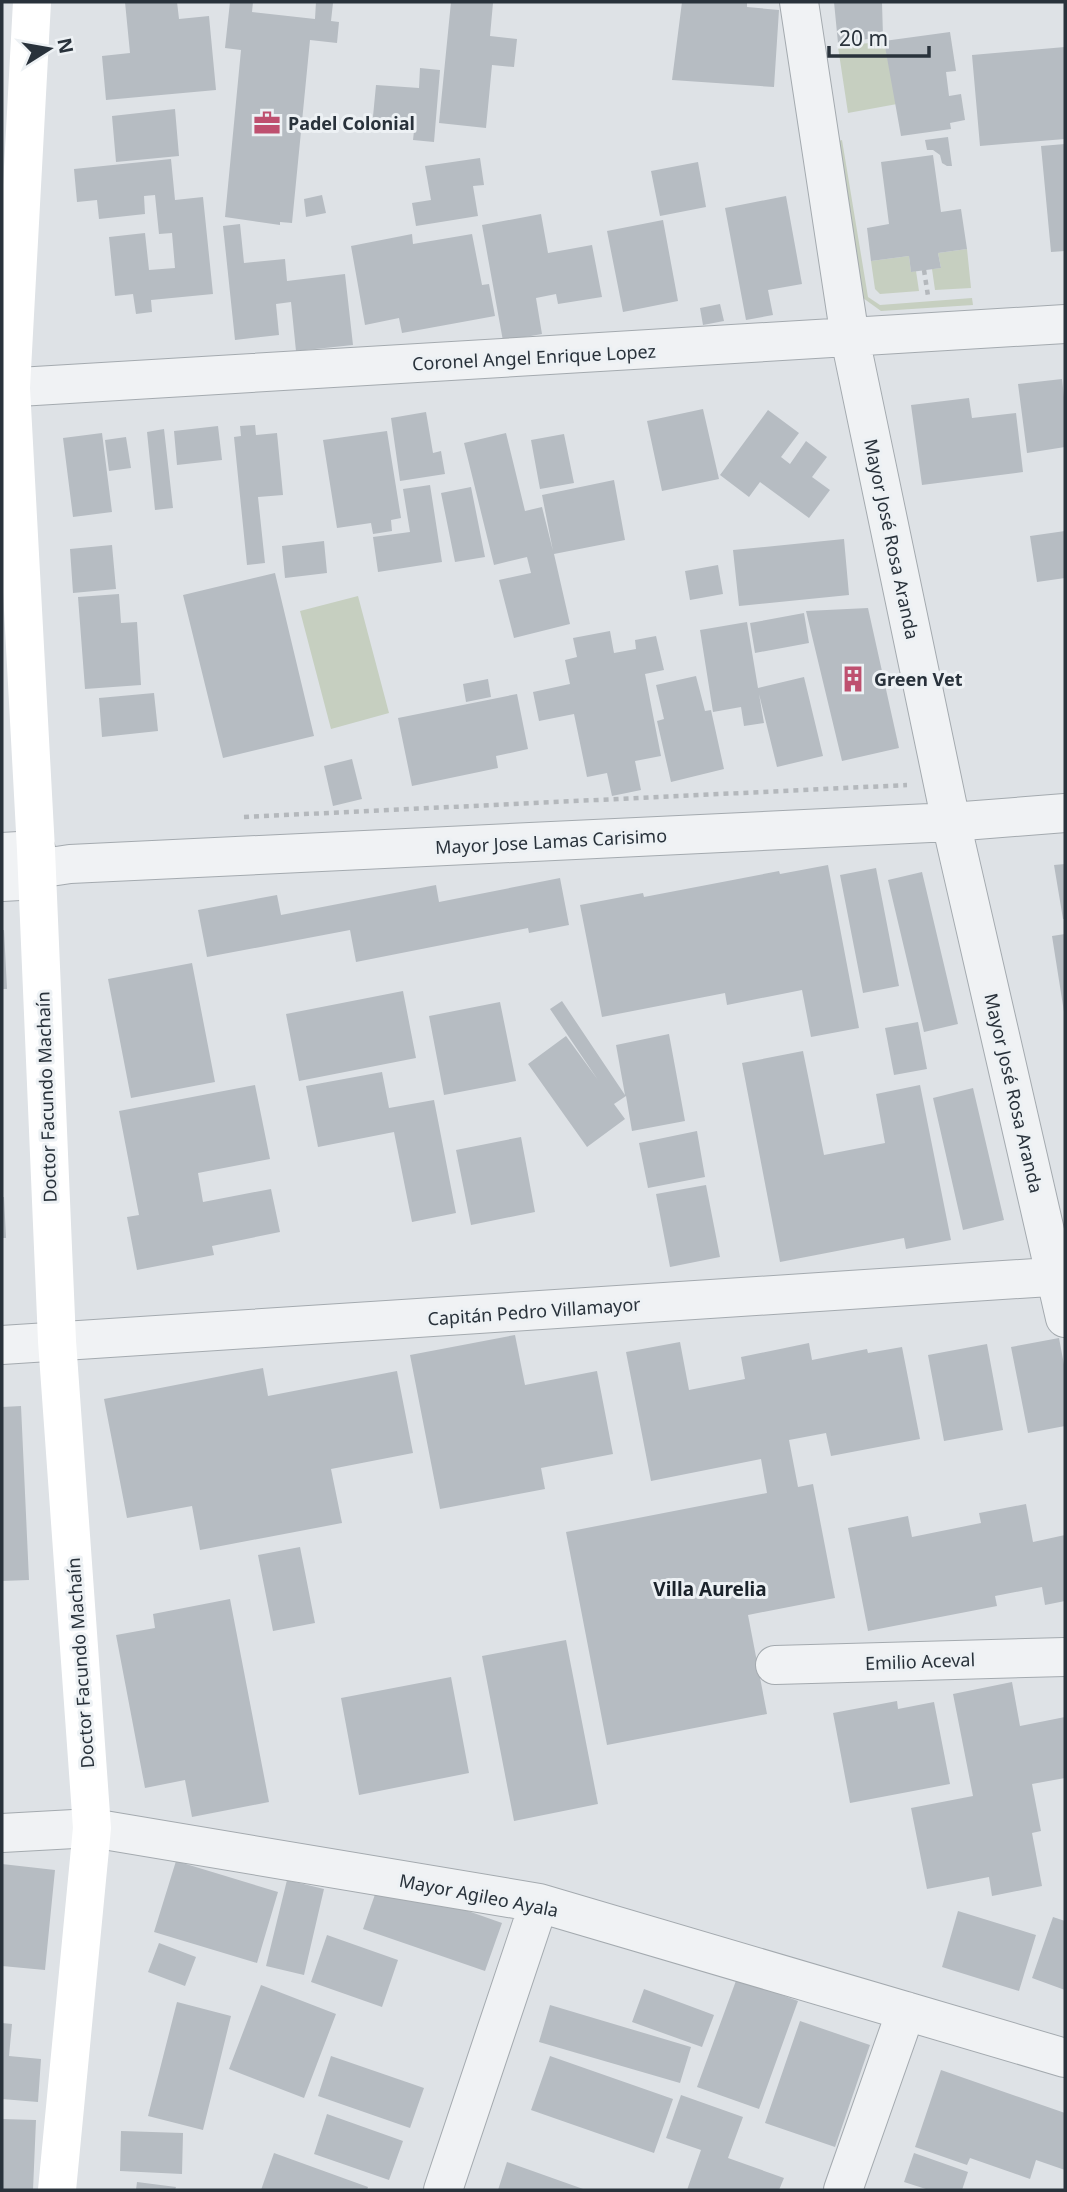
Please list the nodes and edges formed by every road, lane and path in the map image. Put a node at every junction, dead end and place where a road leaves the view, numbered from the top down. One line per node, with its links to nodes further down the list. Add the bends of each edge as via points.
1 (32, 2): 7 (main road, Doctor Facundo Machaín)
2 (799, 2): 6 (street, Mayor José Rosa Aranda)
3 (924, 270): 4 (path)
4 (928, 296)
5 (1065, 324): 6 (street, Coronel Angel Enrique Lopez)
6 (850, 338): 7 (street, Coronel Angel Enrique Lopez); 11 (street, Mayor José Rosa Aranda)
7 (6, 388): 12 (main road, Doctor Facundo Machaín)
8 (911, 778): 10 (path, via 907,785)
9 (1065, 813): 11 (street, Mayor Jose Lamas Carisimo)
10 (233, 817)
11 (951, 822): 12 (street, Mayor Jose Lamas Carisimo); 13 (street, Mayor José Rosa Aranda)
12 (23, 867): 15 (main road, Doctor Facundo Machaín)
13 (1060, 1277): 14 (street, Mayor José Rosa Aranda); 15 (street, Capitán Pedro Villamayor)
14 (1065, 1318)
15 (57, 1341): 16 (street, Capitán Pedro Villamayor); 19 (main road, Doctor Facundo Machaín)
16 (2, 1345)
17 (1065, 1657): 18 (street, Emilio Aceval)
18 (775, 1665)
19 (92, 1828): 20 (street, Mayor Agileo Ayala); 21 (street, Mayor Agileo Ayala); 24 (main road, Doctor Facundo Machaín)
20 (2, 1833)
21 (539, 1903): 22 (street, Mayor Agileo Ayala); 25 (street)
22 (906, 2011): 23 (street, Mayor Agileo Ayala); 26 (street)
23 (1065, 2058)
24 (57, 2190)
25 (443, 2190)
26 (843, 2190)

